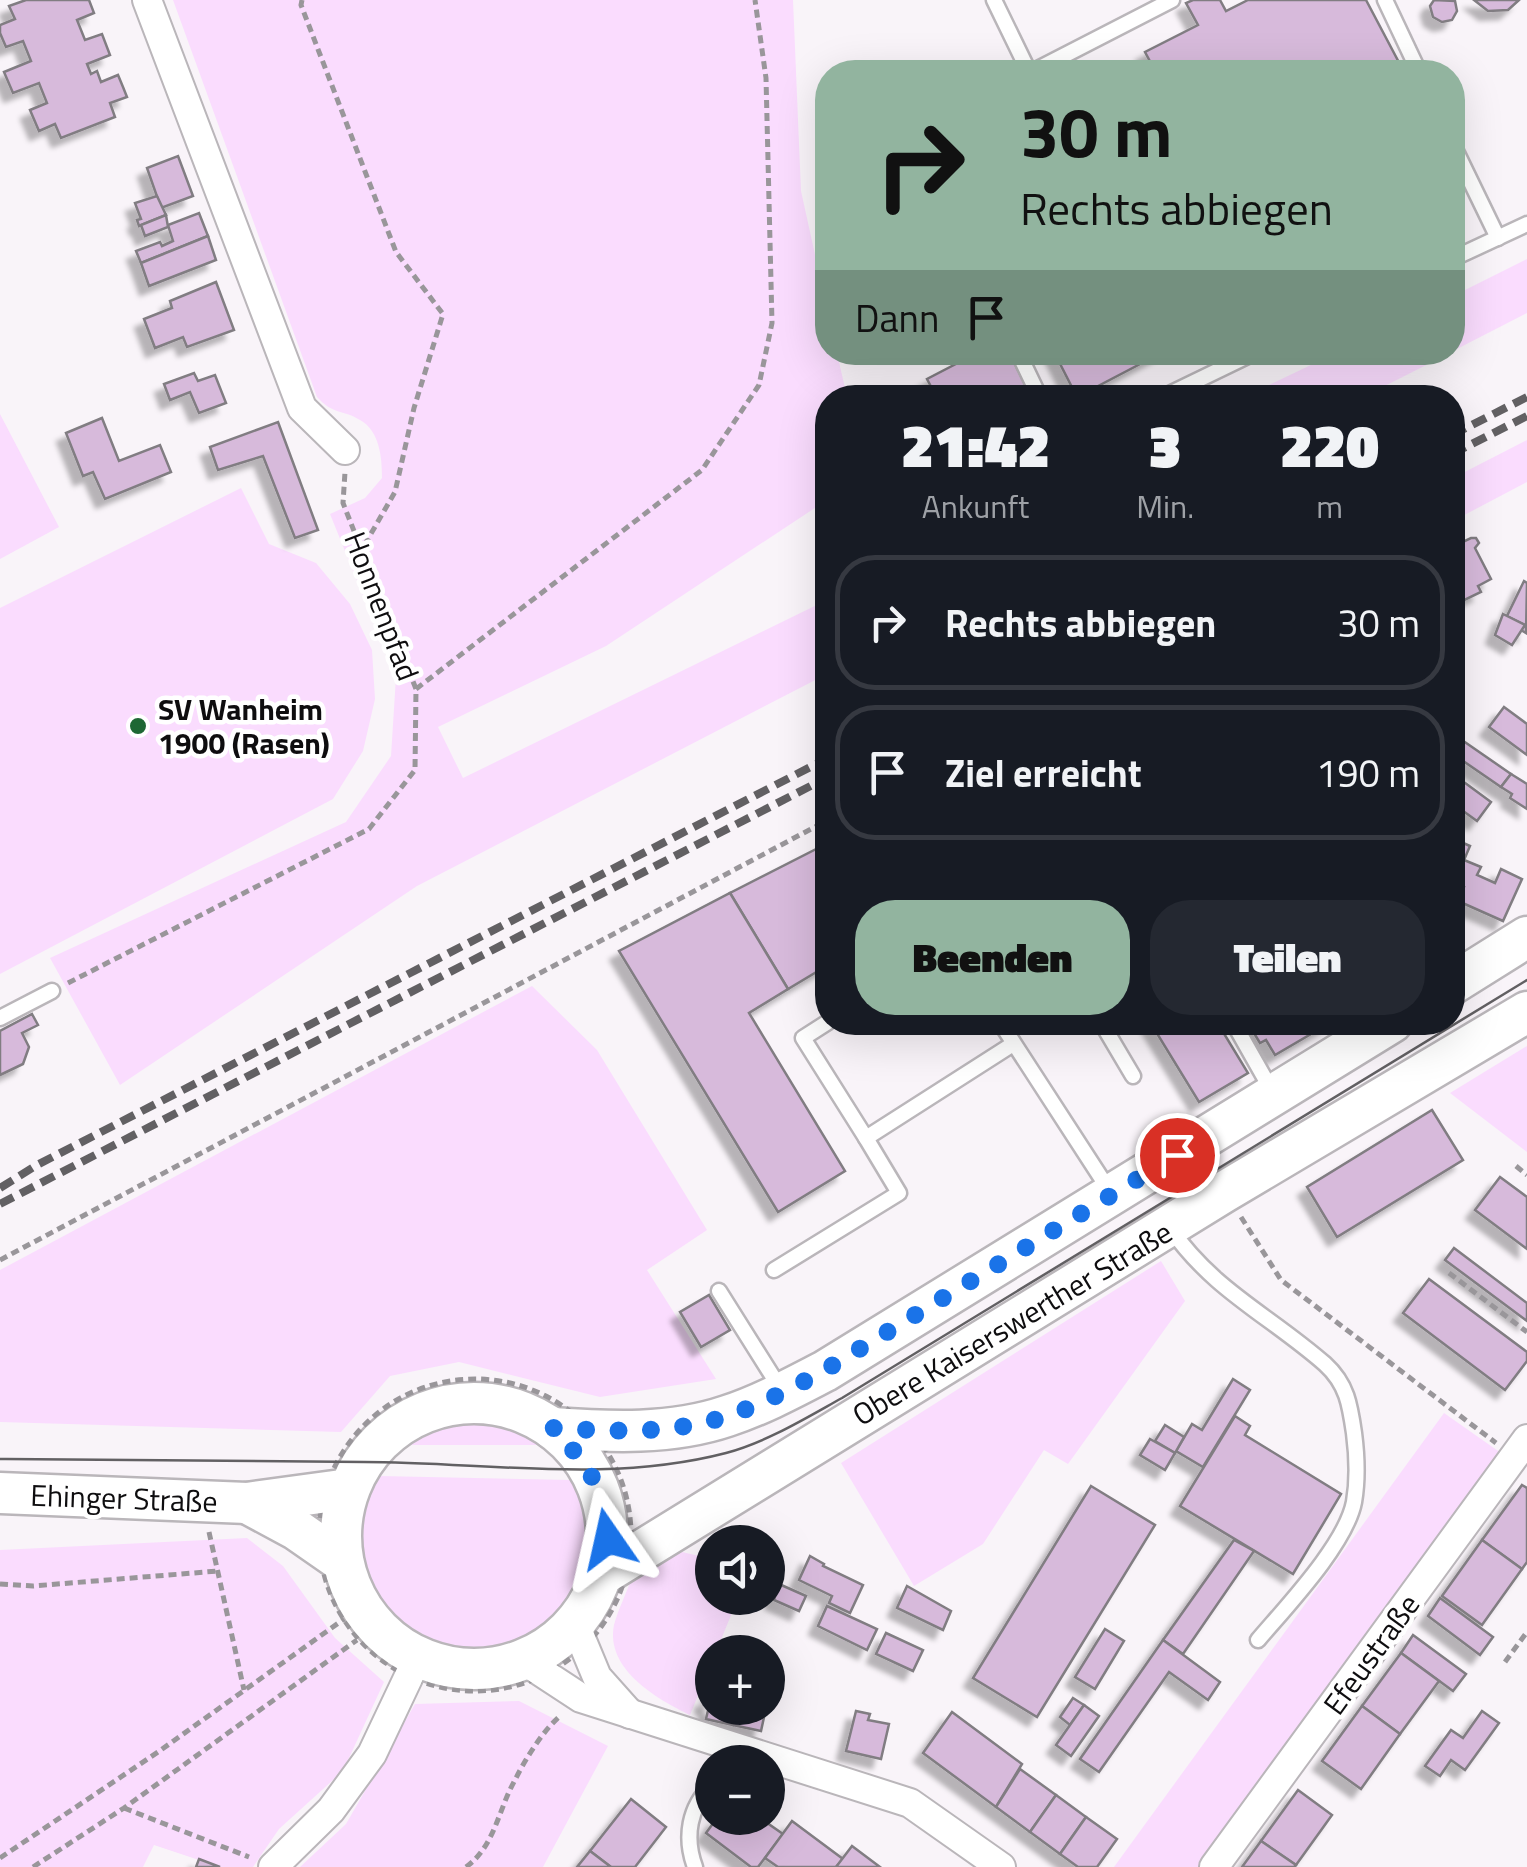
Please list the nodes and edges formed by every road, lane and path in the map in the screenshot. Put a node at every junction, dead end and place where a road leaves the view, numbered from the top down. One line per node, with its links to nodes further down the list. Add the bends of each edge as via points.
1 (147, 0): 16 (street, via 302,408)
2 (302, 0): 17 (path, via 396,252 443,314 396,492)
3 (756, 0): 18 (path, via 766,78 772,323 759,385 702,470)
4 (994, 0): 7 (lane)
5 (1385, 0): 9 (lane)
6 (1162, 2): 8 (lane)
7 (1024, 60)
8 (1053, 60)
9 (1413, 60)
10 (1465, 170): 12 (lane)
11 (1527, 224): 12 (lane)
12 (1498, 238): 13 (lane)
13 (1465, 253)
14 (1229, 365): 15 (lane)
15 (1187, 385)
16 (346, 450): 17 (path, Honnenpfad, via 344,503)
17 (361, 550): 18 (path, Honnenpfad)
18 (416, 688): 22 (path, Honnenpfad, via 415,770 369,830)
19 (815, 827): 39 (path)
20 (1527, 937): 21 (street)
21 (1465, 976)
22 (52, 991): 24 (lane)
23 (1527, 1012): 36 (street, Obere Kaiserswerther Straße)
24 (0, 1018)
25 (815, 1030): 33 (lane, via 803,1038)
26 (1008, 1035): 30 (lane)
27 (1108, 1035): 31 (lane)
28 (1240, 1035): 32 (lane)
29 (1365, 1035): 32 (street, Obere Kaiserswerther Straße)
30 (1013, 1044): 33 (lane); 37 (lane)
31 (1133, 1076)
32 (1275, 1096): 37 (street, Obere Kaiserswerther Straße)
33 (866, 1138): 40 (lane, via 899,1193)
34 (1516, 1166): 35 (path)
35 (1527, 1174)
36 (1224, 1192): 38 (street, Obere Kaiserswerther Straße); 46 (path, via 1281,1280)
37 (1112, 1195): 44 (street, Obere Kaiserswerther Straße)
38 (1170, 1228): 52 (street, Obere Kaiserswerther Straße); 58 (lane, via 1212,1280 1327,1366 1351,1409 1357,1474 1349,1520)
39 (0, 1260)
40 (774, 1270)
41 (1449, 1273): 43 (path)
42 (719, 1290): 44 (lane)
43 (1527, 1332)
44 (784, 1392): 45 (street, Obere Kaiserswerther Straße, via 725,1417 654,1430)
45 (571, 1429): 47 (street, via 478,1403 438,1408 402,1424); 47 (path, via 550,1398 514,1384 440,1382 377,1412 350,1439); 52 (street, via 603,1503); 52 (path, via 611,1456 630,1510)
46 (1520, 1448): 75 (street, Efeustraße)
47 (338, 1490): 49 (street, Ehinger Straße); 51 (street)
48 (0, 1494): 49 (street, Ehinger Straße)
49 (248, 1503): 51 (street, Ehinger Straße)
50 (208, 1528): 53 (path)
51 (343, 1562): 60 (street, via 356,1598)
52 (616, 1565): 56 (street)
53 (218, 1571): 54 (path); 62 (path)
54 (0, 1584)
55 (344, 1618): 62 (path)
56 (575, 1624): 61 (street); 64 (street, via 597,1676)
57 (1527, 1632): 59 (path)
58 (1258, 1640)
59 (1506, 1662)
60 (412, 1668): 61 (street); 61 (path, via 445,1690 484,1692 508,1688); 67 (path, via 375,1658 357,1640); 71 (street, via 372,1754 332,1810)
61 (534, 1668): 63 (street)
62 (244, 1690): 69 (path)
63 (581, 1698): 64 (street); 72 (path, via 550,1726 514,1780 482,1856)
64 (631, 1716): 65 (street)
65 (710, 1745)
66 (785, 1768): 74 (street, via 910,1802)
67 (124, 1808): 70 (path); 71 (path)
68 (695, 1809): 73 (lane, via 688,1823)
69 (0, 1858)
70 (34, 1867)
71 (274, 1867)
72 (466, 1867)
73 (696, 1867)
74 (1001, 1867)
75 (1214, 1867)

